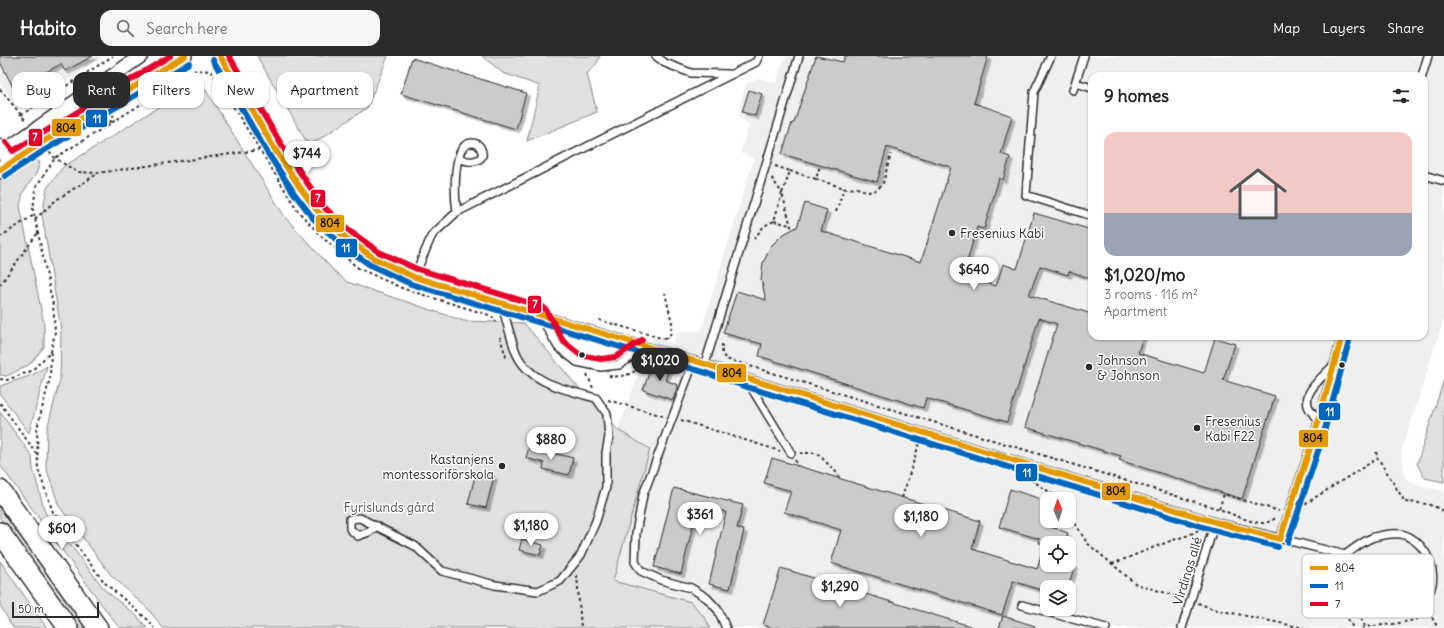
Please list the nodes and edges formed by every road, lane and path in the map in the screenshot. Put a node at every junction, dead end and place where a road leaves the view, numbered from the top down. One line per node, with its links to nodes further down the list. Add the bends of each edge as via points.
1 (113, 56): 15 (path)
2 (141, 56): 19 (street)
3 (185, 56): 19 (street)
4 (220, 56): 42 (street, via 300,189 319,213 346,238 375,259)
5 (656, 56): 12 (lane, via 665,63 691,74)
6 (759, 56): 12 (lane, via 756,62)
7 (799, 56): 23 (lane)
8 (1051, 56): 34 (lane, via 1034,92 1026,195)
9 (1084, 56): 13 (lane, via 1074,87)
10 (1428, 56): 11 (lane)
11 (1423, 72)
12 (730, 74): 31 (lane)
13 (1088, 88)
14 (118, 108): 16 (path)
15 (21, 115)
16 (110, 124): 17 (path, via 196,70 211,71); 20 (path)
17 (260, 150): 25 (path); 47 (path, via 298,211 321,236 358,268 404,290 488,315 495,319)
18 (891, 154): 29 (path, via 882,183 877,190 869,192 857,188)
19 (3, 157)
20 (55, 158): 25 (path, via 77,172); 33 (path, via 36,187)
21 (459, 158): 31 (lane, via 455,175)
22 (820, 165): 27 (path)
23 (766, 166): 24 (path); 30 (path); 55 (lane)
24 (790, 171): 27 (path); 30 (path)
25 (98, 173): 35 (path, via 56,200)
26 (1428, 176): 28 (lane)
27 (816, 179): 29 (path)
28 (1444, 181)
29 (844, 188): 32 (path)
30 (782, 193): 36 (path); 37 (path)
31 (457, 212): 42 (lane, via 432,235)
32 (836, 212)
33 (34, 215): 35 (path); 40 (path)
34 (1088, 215)
35 (35, 219): 39 (path)
36 (774, 221): 37 (path); 41 (path, via 756,234)
37 (791, 225): 38 (path)
38 (792, 230)
39 (38, 233): 43 (path); 53 (path, via 53,305 55,332)
40 (0, 237)
41 (751, 245)
42 (414, 277): 45 (lane)
43 (0, 285)
44 (665, 293): 49 (path, via 672,323 670,336)
45 (501, 303): 46 (lane); 57 (lane, via 516,351)
46 (539, 314): 52 (lane); 52 (lane, via 558,347 577,362 601,367 619,365)
47 (499, 327)
48 (500, 333): 57 (path, via 506,357)
49 (665, 339)
50 (1341, 340): 56 (lane)
51 (722, 341): 73 (path, via 722,354 726,358)
52 (646, 347): 54 (lane)
53 (51, 352): 60 (path, via 31,371 7,380); 67 (path, via 50,378 37,428)
54 (694, 361): 55 (lane); 63 (lane)
55 (705, 364): 59 (lane)
56 (1334, 364): 64 (lane); 64 (lane, via 1310,390 1307,399 1308,408)
57 (524, 366): 61 (lane, via 539,379 564,390)
58 (587, 373): 61 (path)
59 (749, 378): 68 (lane, via 752,389); 76 (lane)
60 (0, 379)
61 (596, 398): 63 (path); 88 (lane, via 607,414 609,437 606,453 606,487 596,521)
62 (0, 403): 67 (path)
63 (672, 418): 68 (path); 101 (lane, via 642,495 635,562 641,571 661,580 691,588 707,598 718,610)
64 (1318, 419): 74 (lane)
65 (921, 440): 72 (path)
66 (1376, 452): 69 (path)
67 (37, 454): 99 (path, via 38,469 53,512 105,583)
68 (791, 454): 70 (path, via 817,453 838,474)
69 (1378, 458): 74 (path, via 1300,507); 75 (path, via 1406,502 1426,503)
70 (838, 478)
71 (0, 490): 98 (main road)
72 (902, 498)
73 (1219, 509): 73 (path, via 1224,494 1282,512 1273,520 1263,523); 76 (path)
74 (1289, 510): 80 (lane)
75 (1444, 512)
76 (1215, 522): 80 (lane); 89 (path, via 1190,535); 90 (lane, Virdings allé)
77 (1076, 525): 89 (path, via 1087,543)
78 (377, 526): 88 (lane, via 415,546 442,571 495,585 538,592 560,581)
79 (0, 532): 97 (main road)
80 (1280, 539): 81 (lane)
81 (1308, 546): 82 (lane); 83 (path)
82 (1323, 550): 84 (path); 85 (lane)
83 (1312, 554)
84 (1325, 554)
85 (1341, 554)
86 (1347, 554): 87 (lane, via 1372,538 1388,534 1402,534 1414,540)
87 (1427, 554)
88 (576, 562): 100 (path)
89 (1112, 564): 90 (path, via 1136,584)
90 (1191, 600): 103 (lane, Virdings allé); 104 (path, via 1213,609)
91 (1022, 605): 102 (lane)
92 (1348, 618): 105 (path)
93 (1361, 618): 96 (path)
94 (1422, 618): 96 (path, via 1377,627)
95 (1432, 618): 107 (path)
96 (1365, 626): 106 (path)
97 (68, 628)
98 (98, 628)
99 (154, 628)
100 (581, 628)
101 (726, 628)
102 (1106, 628)
103 (1182, 628)
104 (1304, 628)
105 (1353, 628)
106 (1362, 628)
107 (1438, 628)

